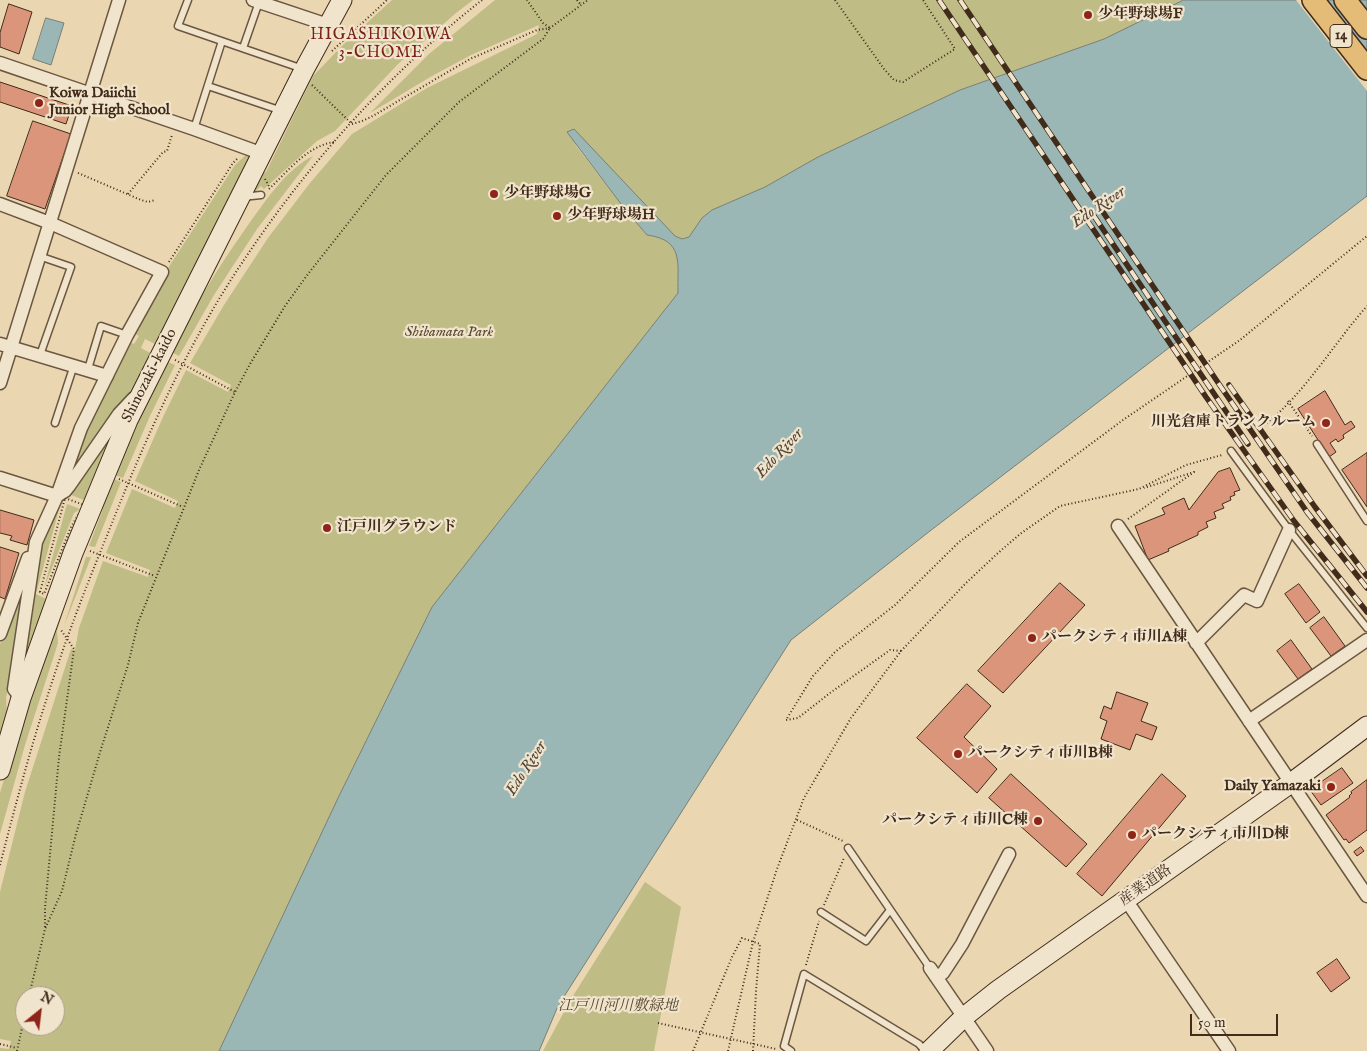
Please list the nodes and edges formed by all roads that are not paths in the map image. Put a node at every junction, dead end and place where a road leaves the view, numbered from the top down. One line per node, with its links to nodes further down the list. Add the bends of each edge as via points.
1 (119, 0): 15 (street)
2 (188, 0): 9 (lane, via 178,26)
3 (342, 0): 7 (main road, Shinozaki-kaido)
4 (1313, 0): 12 (highway, 14)
5 (1345, 0): 8 (highway, 14)
6 (257, 1): 7 (street); 10 (lane)
7 (328, 25): 13 (main road, Shinozaki-kaido)
8 (1367, 28)
9 (222, 41): 10 (lane); 14 (lane)
10 (243, 48): 13 (lane)
11 (0, 63): 15 (street)
12 (1367, 69)
13 (304, 70): 16 (main road, Shinozaki-kaido)
14 (208, 86): 16 (lane); 17 (lane)
15 (89, 94): 17 (street); 22 (street)
16 (284, 112): 18 (main road, Shinozaki-kaido)
17 (194, 129): 18 (street)
18 (263, 154): 20 (main road, Shinozaki-kaido)
19 (262, 195): 20 (lane)
20 (241, 197): 31 (main road, Shinozaki-kaido)
21 (0, 204): 22 (street)
22 (50, 223): 23 (street); 24 (street, via 162,272)
23 (39, 256): 25 (street); 26 (lane, via 71,267)
24 (127, 335): 28 (lane, via 101,326); 29 (street)
25 (6, 345): 26 (street); 30 (street)
26 (40, 355): 27 (street)
27 (74, 366): 28 (street); 32 (lane)
28 (88, 369): 29 (street)
29 (107, 376): 36 (street, via 81,428)
30 (0, 383)
31 (145, 386): 36 (street, via 119,414); 45 (main road, Shinozaki-kaido, via 73,553)
32 (55, 423)
33 (1318, 444): 37 (lane)
34 (1230, 451): 39 (lane)
35 (0, 478): 36 (street)
36 (61, 497): 40 (street)
37 (1367, 521)
38 (1118, 526): 44 (street)
39 (1289, 530): 41 (lane); 44 (street, via 1257,600 1244,595)
40 (36, 542): 42 (street); 45 (street, via 14,689)
41 (1367, 628)
42 (0, 634)
43 (1367, 640): 47 (street)
44 (1196, 643): 47 (street)
45 (21, 698): 46 (main road, Shinozaki-kaido)
46 (14, 718): 49 (street); 50 (main road, Shinozaki-kaido)
47 (1249, 721): 51 (street)
48 (1367, 726): 51 (main road, 産業道路)
49 (0, 743)
50 (0, 770)
51 (1291, 783): 54 (street); 55 (main road, 産業道路)
52 (848, 848): 56 (lane)
53 (1008, 854): 58 (street, via 962,944 943,973)
54 (1367, 896)
55 (1126, 900): 59 (main road, 産業道路); 64 (street)
56 (890, 910): 57 (lane, via 866,941); 58 (lane)
57 (821, 912)
58 (933, 973): 59 (street)
59 (964, 1017): 62 (main road, 産業道路); 63 (street)
60 (791, 1051): 61 (lane, via 784,1046 804,974 919,1044)
61 (925, 1051)
62 (929, 1051)
63 (987, 1051)
64 (1229, 1051)

